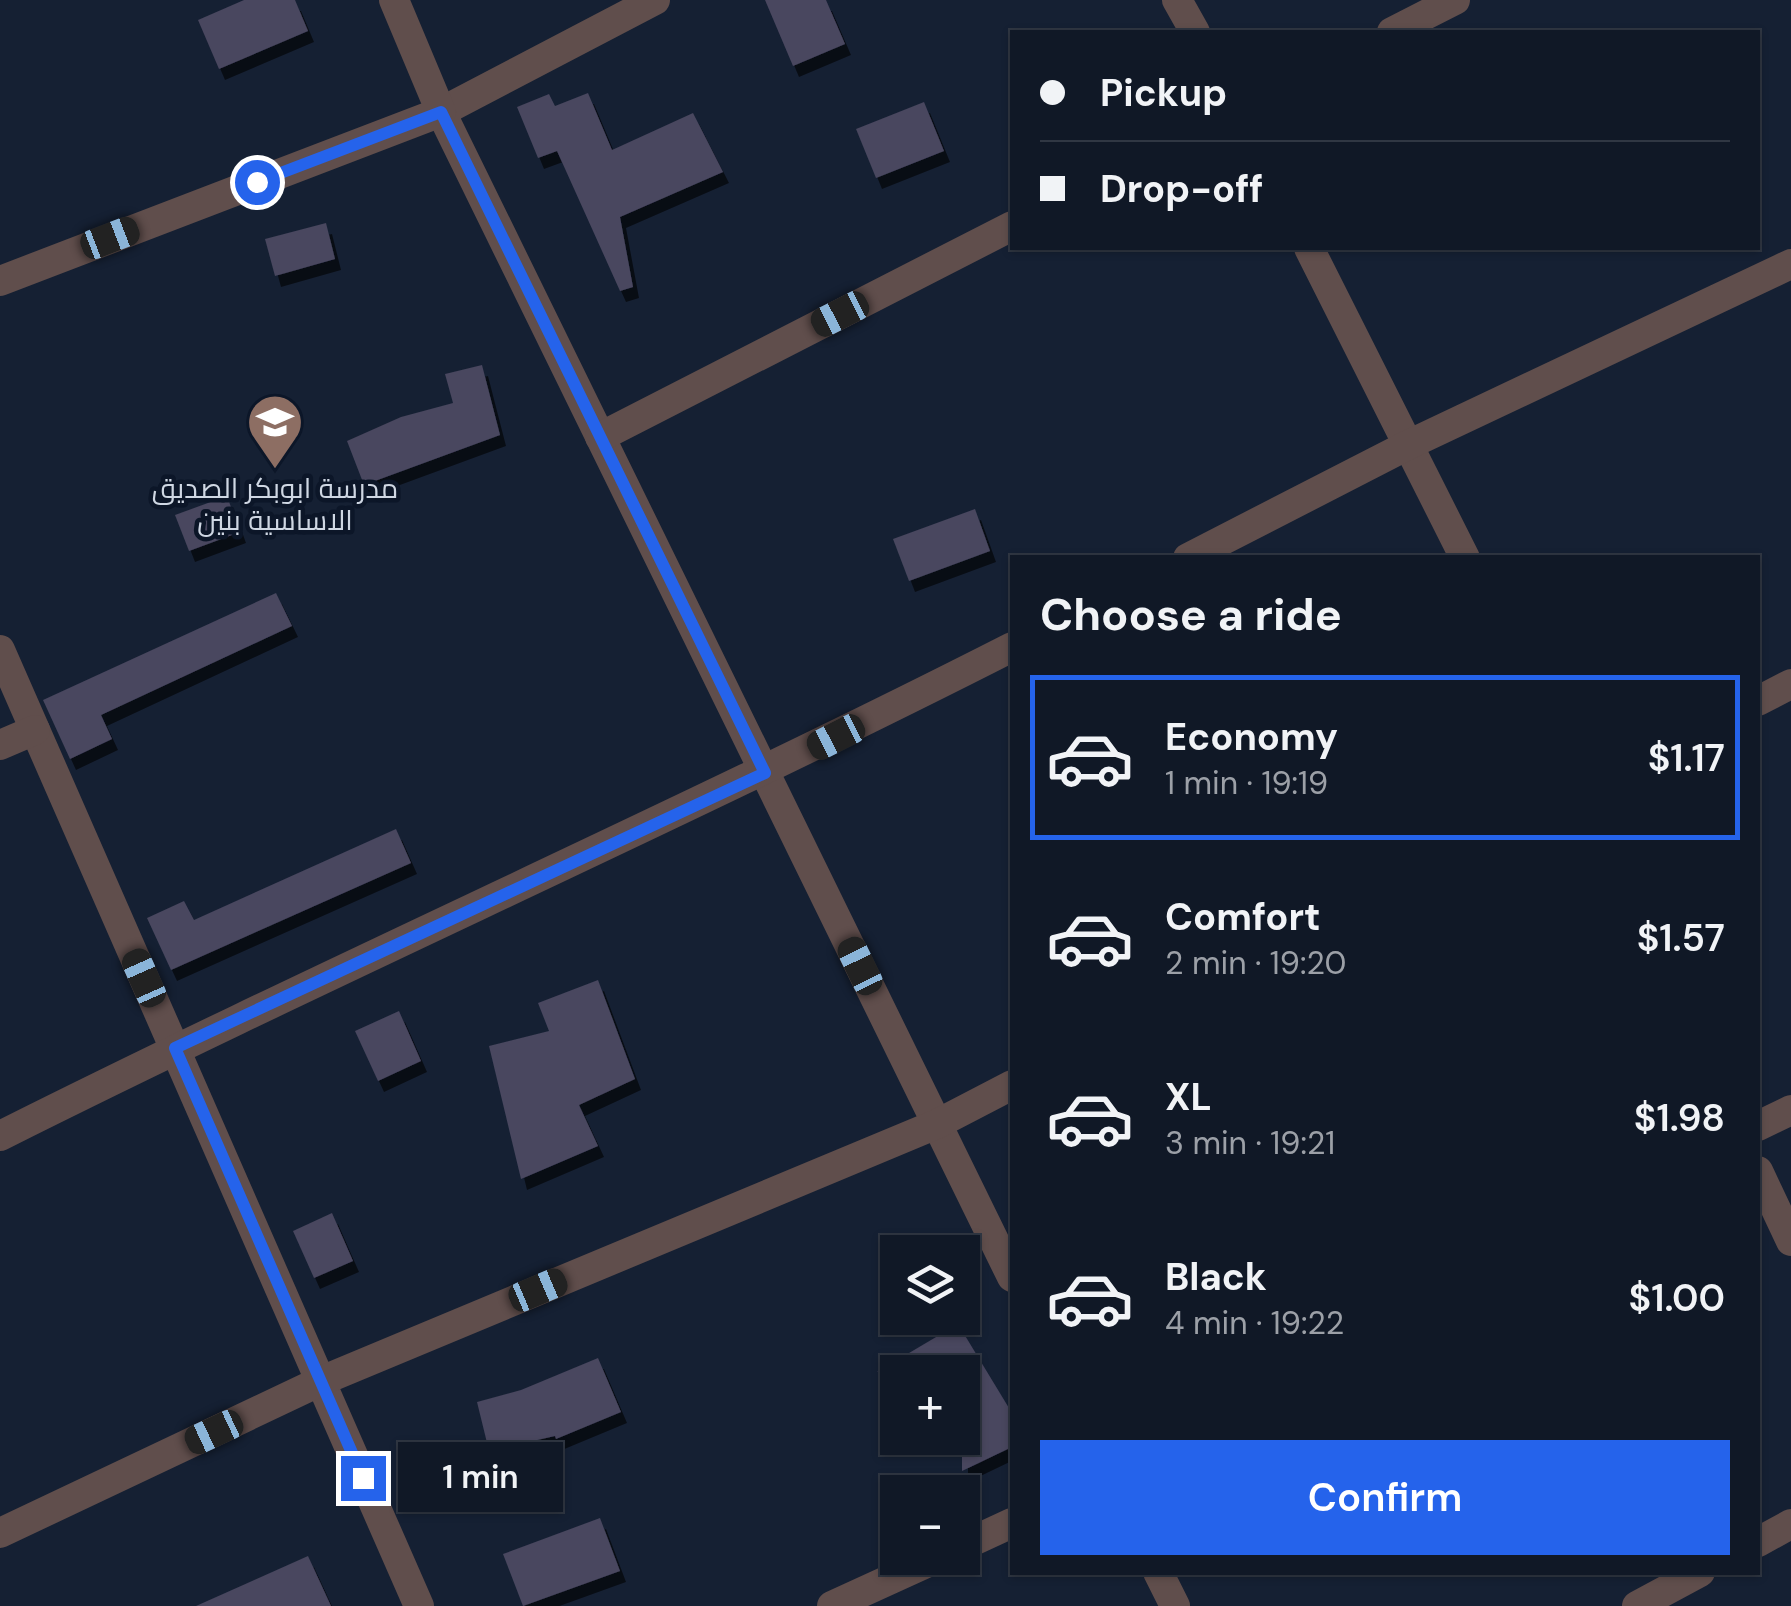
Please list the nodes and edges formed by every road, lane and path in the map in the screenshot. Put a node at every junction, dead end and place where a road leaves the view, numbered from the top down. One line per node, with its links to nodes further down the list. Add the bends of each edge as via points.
1 (394, 0): 7 (street)
2 (655, 0): 7 (street)
3 (1177, 0): 5 (street)
4 (1455, 0): 6 (street)
5 (1194, 30)
6 (1396, 30)
7 (441, 112): 11 (street); 12 (street)
8 (1010, 227): 12 (street)
9 (1310, 250): 13 (street)
10 (1791, 264): 13 (street)
11 (0, 281)
12 (600, 437): 22 (street)
13 (1410, 444): 14 (street); 15 (street)
14 (1194, 555)
15 (1464, 555)
16 (1010, 648): 22 (street)
17 (0, 650): 20 (street)
18 (1791, 684): 19 (street)
19 (1760, 700)
20 (35, 730): 21 (street); 23 (street)
21 (0, 744)
22 (765, 773): 23 (street); 26 (street)
23 (175, 1048): 28 (street); 32 (street)
24 (1010, 1086): 26 (street)
25 (1791, 1110): 27 (street)
26 (937, 1124): 31 (street); 32 (street)
27 (1760, 1125)
28 (0, 1136)
29 (1760, 1175): 30 (street)
30 (1791, 1241)
31 (1010, 1273)
32 (321, 1381): 35 (street); 41 (street)
33 (1010, 1524): 36 (street)
34 (1791, 1524): 37 (street)
35 (0, 1534)
36 (980, 1538)
37 (1760, 1541)
38 (900, 1575): 42 (street)
39 (1160, 1575): 43 (street)
40 (1694, 1575): 44 (street)
41 (419, 1606)
42 (832, 1606)
43 (1175, 1606)
44 (1637, 1606)

